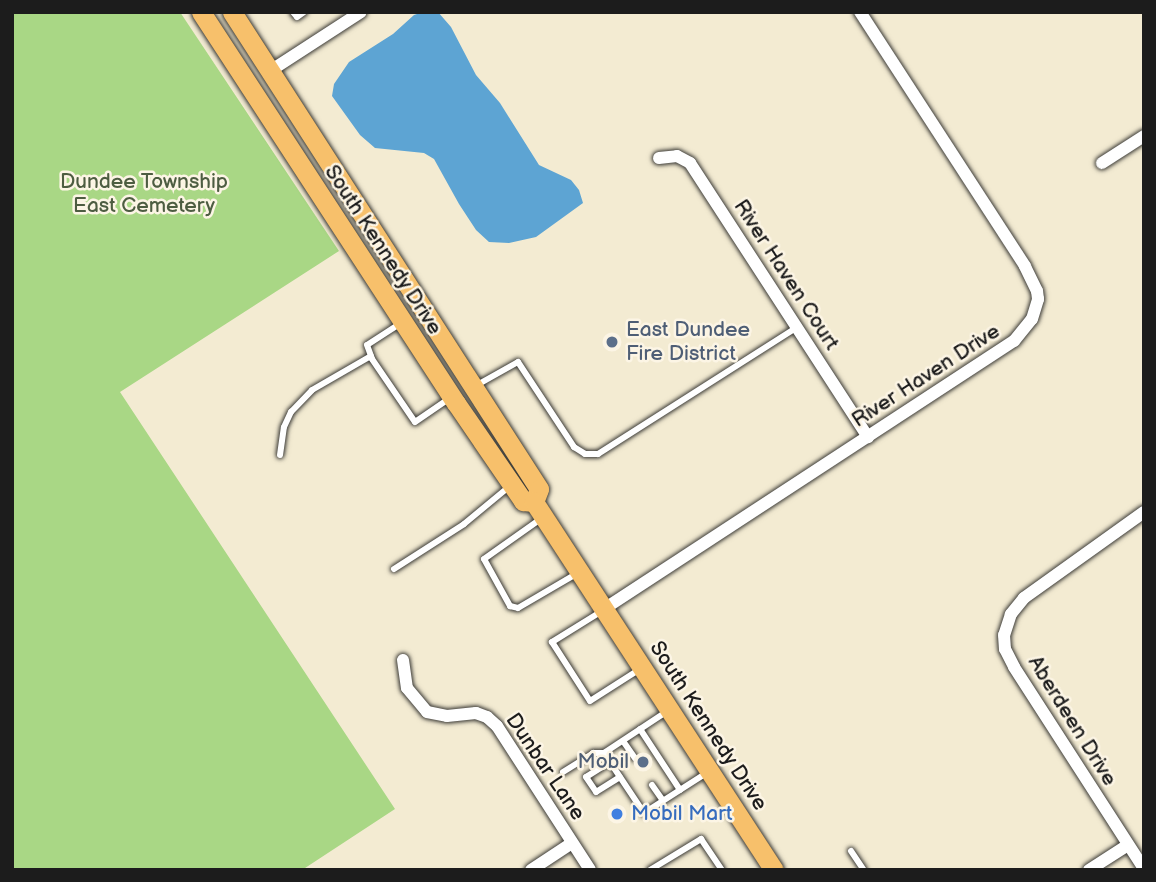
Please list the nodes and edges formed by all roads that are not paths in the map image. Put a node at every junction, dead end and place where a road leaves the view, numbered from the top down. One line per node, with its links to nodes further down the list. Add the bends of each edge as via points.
1 (201, 12): 11 (main road, South Kennedy Drive)
2 (233, 12): 7 (main road, South Kennedy Drive)
3 (304, 12): 6 (lane)
4 (361, 12): 7 (street)
5 (860, 12): 16 (street, River Haven Drive, via 1025,266 1038,299 1032,319 1014,341)
6 (295, 15)
7 (270, 71): 14 (main road, South Kennedy Drive)
8 (1144, 136): 10 (street)
9 (659, 158): 12 (street, River Haven Court, via 677,156 690,163)
10 (1102, 163)
11 (403, 322): 13 (lane, via 367,345); 15 (main road, South Kennedy Drive)
12 (797, 327): 14 (lane, via 598,454 574,447 519,362); 16 (street, River Haven Court)
13 (371, 356): 15 (lane, via 415,422); 17 (lane, via 312,390 290,412)
14 (474, 387): 19 (main road, South Kennedy Drive, via 539,489)
15 (451, 397): 18 (main road, South Kennedy Drive)
16 (868, 436): 23 (street, River Haven Drive)
17 (280, 455)
18 (512, 485): 19 (main road, South Kennedy Drive, via 523,501); 21 (lane, via 464,524)
19 (538, 509): 22 (main road, South Kennedy Drive); 22 (lane, via 484,559 510,606 518,608)
20 (1144, 512): 39 (street, Aberdeen Drive, via 1024,598 1005,625 1005,649 1014,667)
21 (394, 569)
22 (580, 572): 23 (main road, South Kennedy Drive)
23 (604, 609): 25 (main road, South Kennedy Drive); 25 (lane, via 552,642 590,701)
24 (403, 660): 38 (street, Dunbar Lane, via 407,688 427,712 447,716 476,713 497,726)
25 (642, 668): 26 (main road, South Kennedy Drive)
26 (669, 710): 27 (lane); 32 (main road, South Kennedy Drive)
27 (640, 729): 28 (lane); 36 (lane)
28 (623, 741): 29 (lane); 30 (lane)
29 (604, 753): 31 (lane); 33 (lane, via 593,753)
30 (635, 758)
31 (610, 762): 34 (lane); 34 (lane, via 586,777 596,793)
32 (710, 771): 36 (lane); 46 (main road, South Kennedy Drive)
33 (564, 772)
34 (620, 777): 37 (lane, via 644,813)
35 (652, 785): 37 (lane)
36 (680, 790): 37 (lane)
37 (663, 801)
38 (572, 843): 42 (street); 43 (street, Dunbar Lane)
39 (1128, 845): 41 (street, Aberdeen Drive); 48 (street)
40 (851, 851): 47 (lane)
41 (1144, 869)
42 (531, 870)
43 (590, 870)
44 (650, 870): 45 (lane, via 701,839)
45 (722, 870)
46 (774, 870)
47 (864, 870)
48 (1089, 870)

